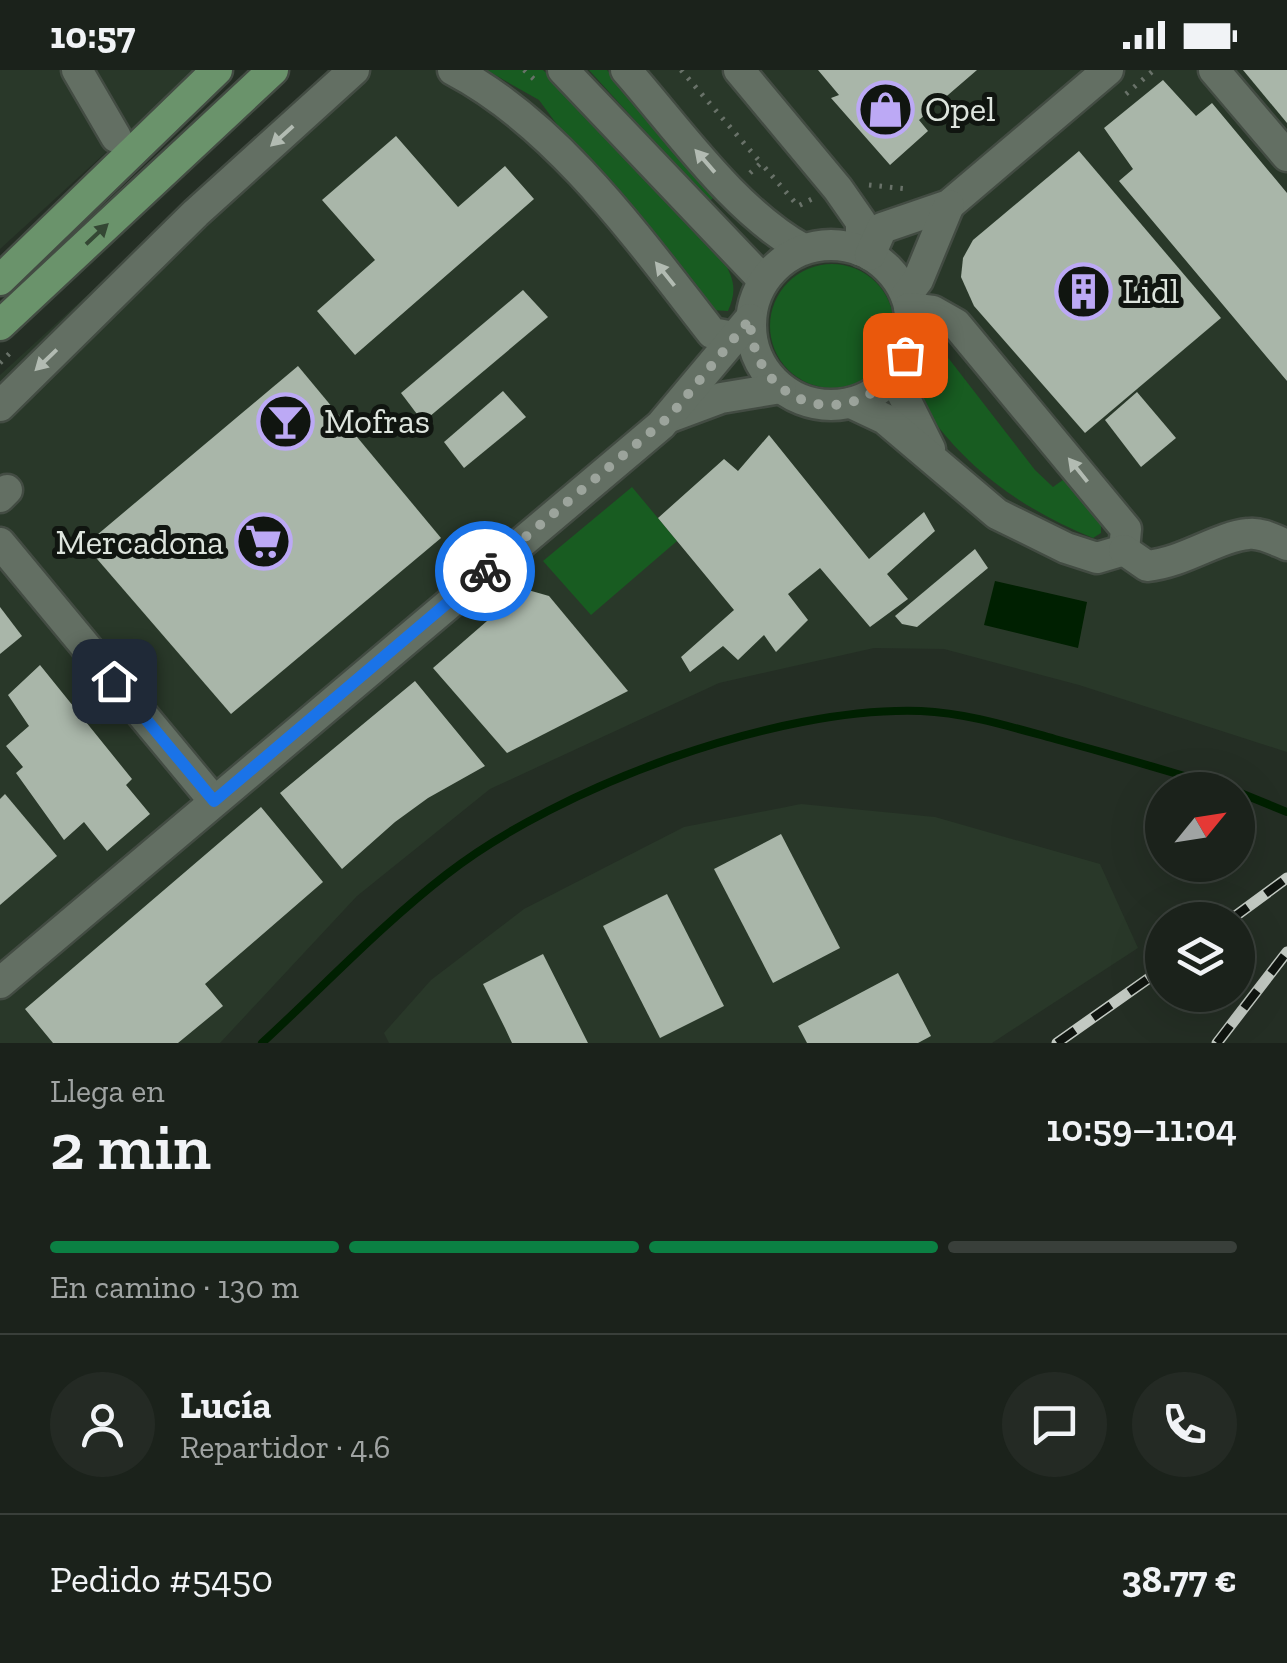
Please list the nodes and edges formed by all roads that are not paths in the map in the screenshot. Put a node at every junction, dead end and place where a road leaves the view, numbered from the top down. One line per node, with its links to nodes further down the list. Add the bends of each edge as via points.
1 (77, 70): 11 (street)
2 (217, 70): 18 (main road)
3 (273, 70): 22 (main road, one-way to 3)
4 (354, 70): 27 (street, one-way to 27, via 196,213)
5 (454, 70): 23 (street, one-way to 5, via 712,333 544,136)
6 (564, 70): 19 (street)
7 (626, 70): 15 (street, one-way to 7, via 776,234 743,201)
8 (740, 70): 13 (street)
9 (1108, 70): 14 (street)
10 (1214, 70): 12 (street)
11 (116, 137)
12 (1287, 156)
13 (838, 190): 14 (street, via 881,206); 16 (street, via 861,222)
14 (949, 204): 16 (street, via 882,228); 17 (street)
15 (803, 249): 16 (street, via 832,244); 19 (street)
16 (865, 252): 20 (street, via 892,272)
17 (931, 252): 20 (street); 21 (street)
18 (0, 280)
19 (764, 280): 23 (street)
20 (908, 302): 21 (street); 24 (street, via 910,340)
21 (956, 324): 32 (street, one-way to 21, via 1126,529)
22 (0, 325)
23 (742, 328): 25 (street); 28 (street)
24 (898, 369): 26 (street, via 878,390); 29 (street, via 902,393)
25 (781, 388): 26 (street, via 807,402); 28 (street)
26 (850, 403): 29 (street, via 885,419)
27 (0, 406)
28 (670, 416): 33 (street)
29 (936, 461): 32 (street, via 997,514 1027,530 1097,558)
30 (0, 543): 33 (street)
31 (1287, 545): 32 (street, via 1248,534 1147,566)
32 (1124, 550)
33 (214, 801): 34 (street)
34 (0, 983)

